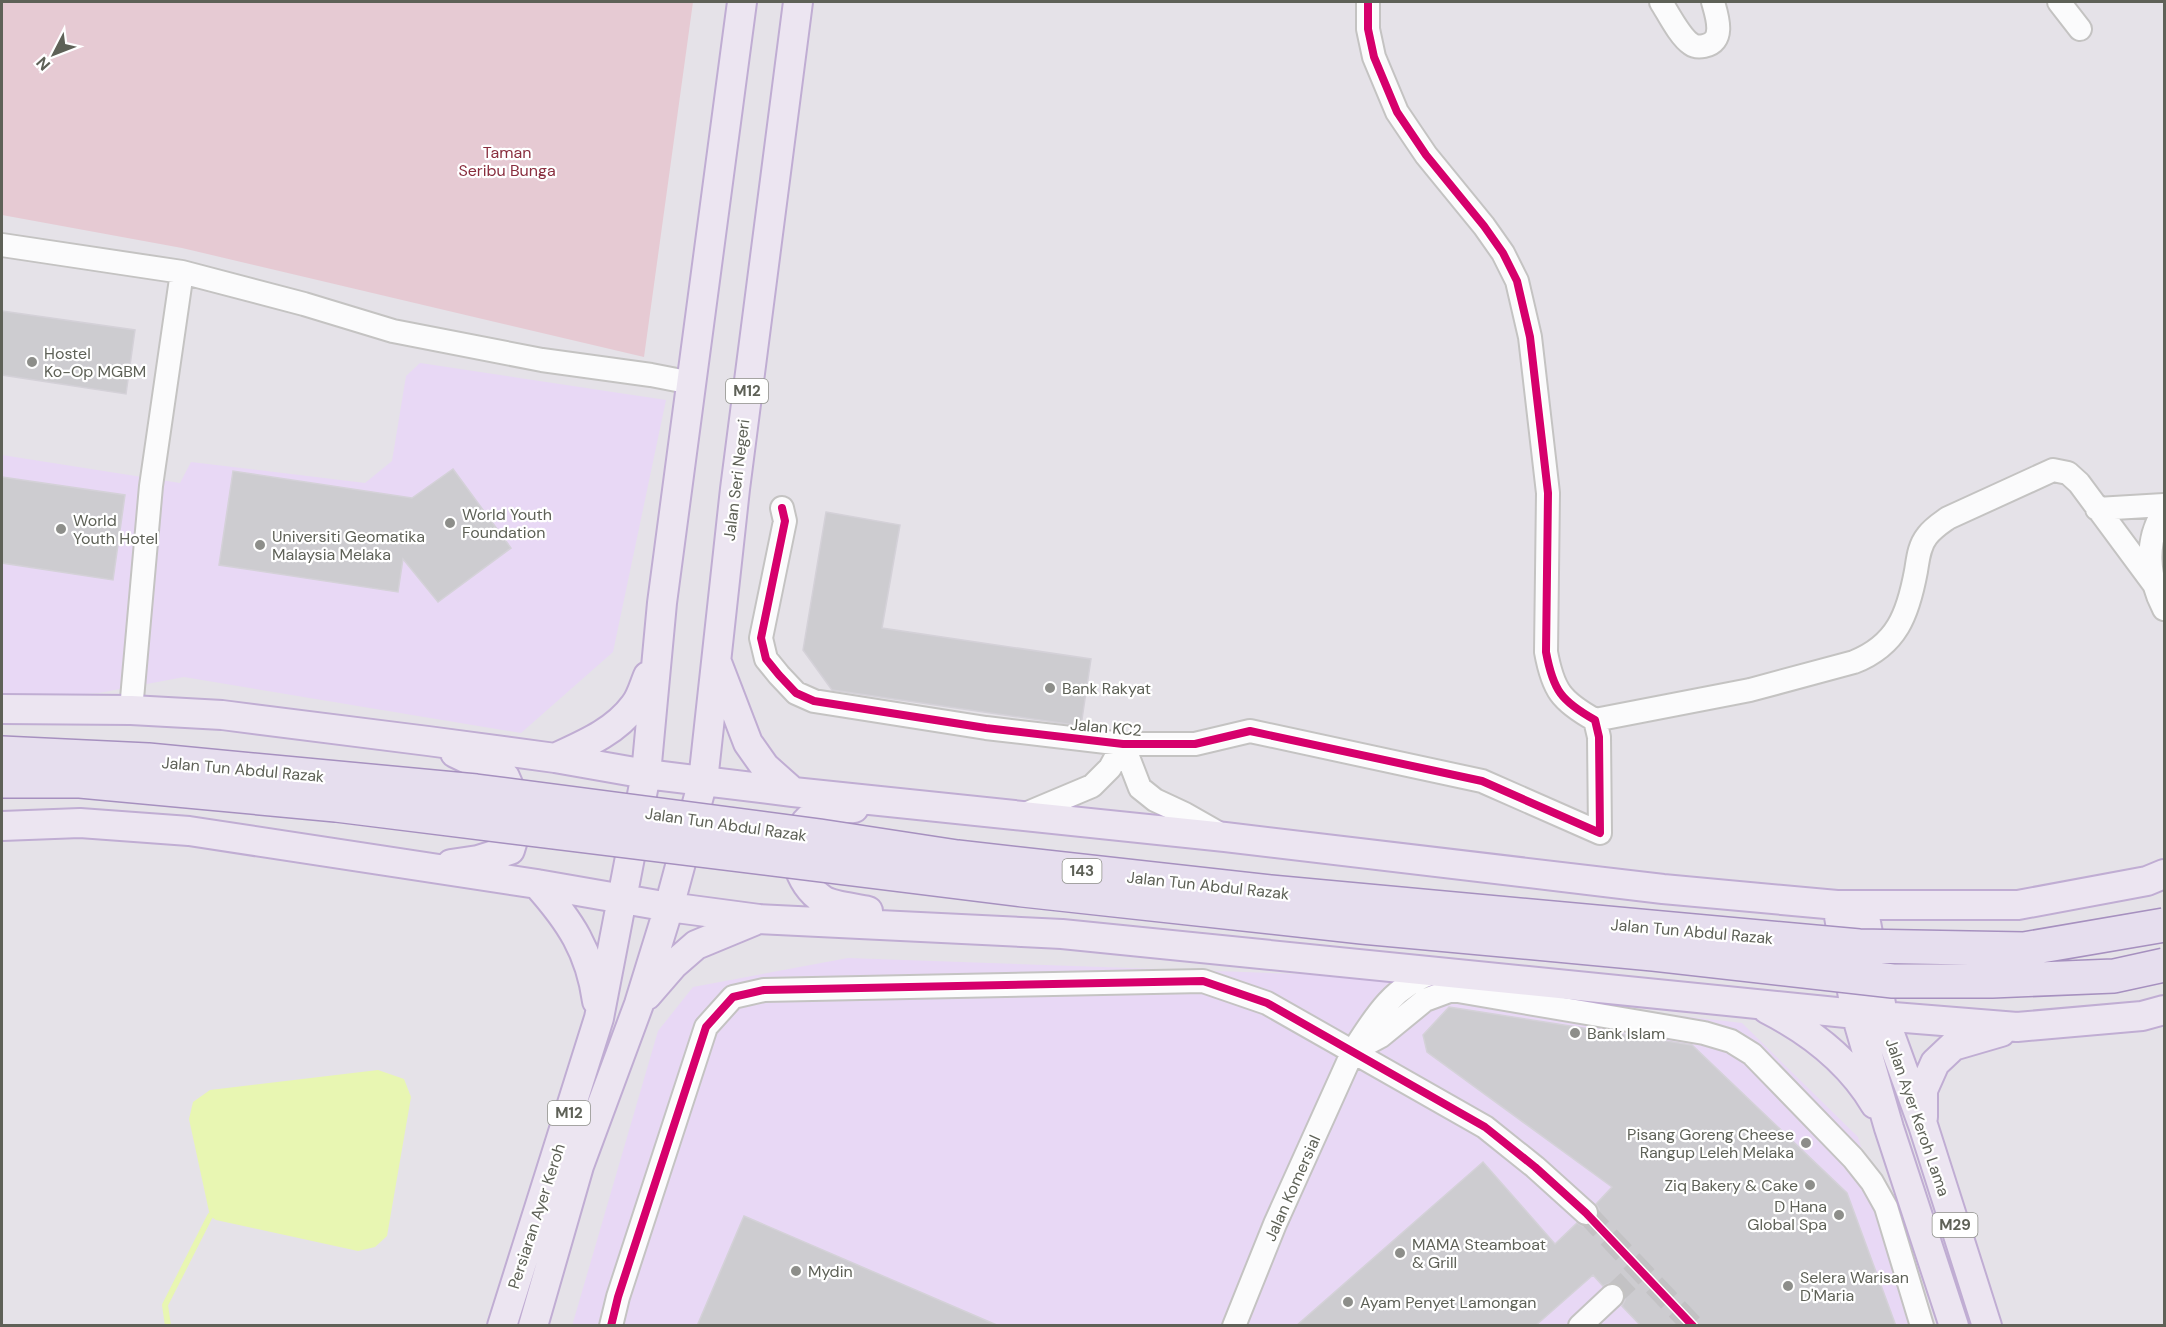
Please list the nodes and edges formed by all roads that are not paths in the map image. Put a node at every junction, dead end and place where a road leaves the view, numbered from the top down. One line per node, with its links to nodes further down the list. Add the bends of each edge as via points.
1 (742, 2): 10 (main road, M12)
2 (798, 2): 18 (main road, Jalan Seri Negeri / M12)
3 (1368, 2): 21 (street, via 1374,57 1397,112 1497,244 1517,281 1530,337 1548,493 1546,652 1551,677 1562,697)
4 (1660, 2): 5 (street, via 1689,43 1697,47 1707,46 1719,30)
5 (1713, 2)
6 (2059, 2): 7 (street)
7 (2080, 29)
8 (2, 245): 9 (street)
9 (182, 272): 10 (street, via 393,331 542,360); 20 (street, via 151,486)
10 (692, 383): 17 (main road, M12)
11 (2164, 506): 13 (street)
12 (782, 508): 23 (street, Jalan KC2, via 785,521 761,638 766,659 796,693 814,701 986,728)
13 (2097, 508): 15 (street); 21 (street, via 2068,473 2053,470 1936,526 1920,548 1910,599 1898,626 1867,657 1750,690)
14 (2164, 511): 15 (street, via 2150,550)
15 (2156, 587): 16 (street)
16 (2164, 609)
17 (655, 659): 25 (main road, via 635,705 615,725 591,742); 26 (main road, M12)
18 (716, 660): 28 (main road, Jalan Seri Negeri / M12); 29 (main road, via 748,743 765,767)
19 (2, 709): 20 (main road)
20 (131, 710): 22 (main road, via 222,715)
21 (1595, 720): 23 (street, Jalan KC2, via 1599,737 1600,833 1482,781 1250,731 1195,744)
22 (428, 741): 25 (main road); 34 (main road, via 505,777 521,814 510,850 478,860)
23 (1123, 744): 31 (street, via 1110,768 1092,786); 33 (street, via 1140,788)
24 (2, 753): 42 (highway, Jalan Tun Abdul Razak / 143, bridge, via 148,760 476,791 957,857 1270,892 1859,946 2024,950)
25 (555, 758): 26 (main road)
26 (646, 774): 28 (main road); 38 (main road, M12)
27 (2, 781): 44 (highway, Jalan Tun Abdul Razak / 143, bridge, via 80,781 336,805 1023,890 1893,981 2114,976)
28 (703, 781): 29 (main road); 40 (main road, M12)
29 (794, 792): 30 (main road)
30 (934, 807): 31 (main road); 43 (main road, via 829,809 807,822 795,849 802,879 823,900)
31 (1020, 816): 33 (main road)
32 (2, 826): 34 (main road, via 80,823 189,831)
33 (1225, 837): 37 (main road)
34 (426, 867): 36 (main road)
35 (2164, 874): 39 (main road, via 2147,881 2018,905)
36 (537, 884): 38 (main road); 51 (main road, via 562,912 582,945 594,981)
37 (1663, 889): 39 (main road); 46 (main road, via 1701,924 1709,947 1701,969)
38 (622, 898): 40 (main road); 51 (main road, Persiaran Ayer Keroh / M12)
39 (1850, 906): 50 (main road, Jalan Ayer Keroh Lama / M29)
40 (669, 907): 41 (main road); 48 (main road, Persiaran Ayer Keroh / M12)
41 (759, 919): 43 (main road); 48 (main road, via 696,945 673,964)
42 (2164, 924)
43 (937, 927): 45 (main road, via 1062,934)
44 (2164, 964)
45 (1440, 970): 46 (main road); 53 (street, Jalan Komersial, via 1400,990)
46 (1678, 995): 47 (main road)
47 (1755, 1002): 50 (main road); 55 (main road, via 1822,1043 1854,1075)
48 (639, 1004): 59 (main road, Persiaran Ayer Keroh / M12, via 579,1166)
49 (2164, 1010): 52 (main road, via 2142,1016)
50 (1870, 1014): 52 (main road); 54 (main road, Jalan Ayer Keroh Lama / M29); 55 (main road, Jalan Ayer Keroh Lama / M29)
51 (599, 1018): 58 (main road, Persiaran Ayer Keroh / M12)
52 (2017, 1028): 54 (main road, via 1953,1046 1935,1063 1923,1090)
53 (1353, 1051): 56 (street, via 1485,1126); 60 (street, via 1267,1004 1203,981 764,990 733,997 706,1027); 61 (street, Jalan Komersial); 63 (street, via 1381,1036 1425,1000 1452,990 1704,1032 1731,1041 1752,1054 1872,1182 1886,1207)
54 (1923, 1125): 65 (main road, Jalan Ayer Keroh Lama / M29)
55 (1889, 1128): 64 (main road, Jalan Ayer Keroh Lama / M29)
56 (1586, 1214)
57 (1612, 1296): 62 (street)
58 (502, 1326)
59 (533, 1326)
60 (611, 1326)
61 (1234, 1326)
62 (1580, 1326)
63 (1923, 1326)
64 (1954, 1326)
65 (1987, 1326)

